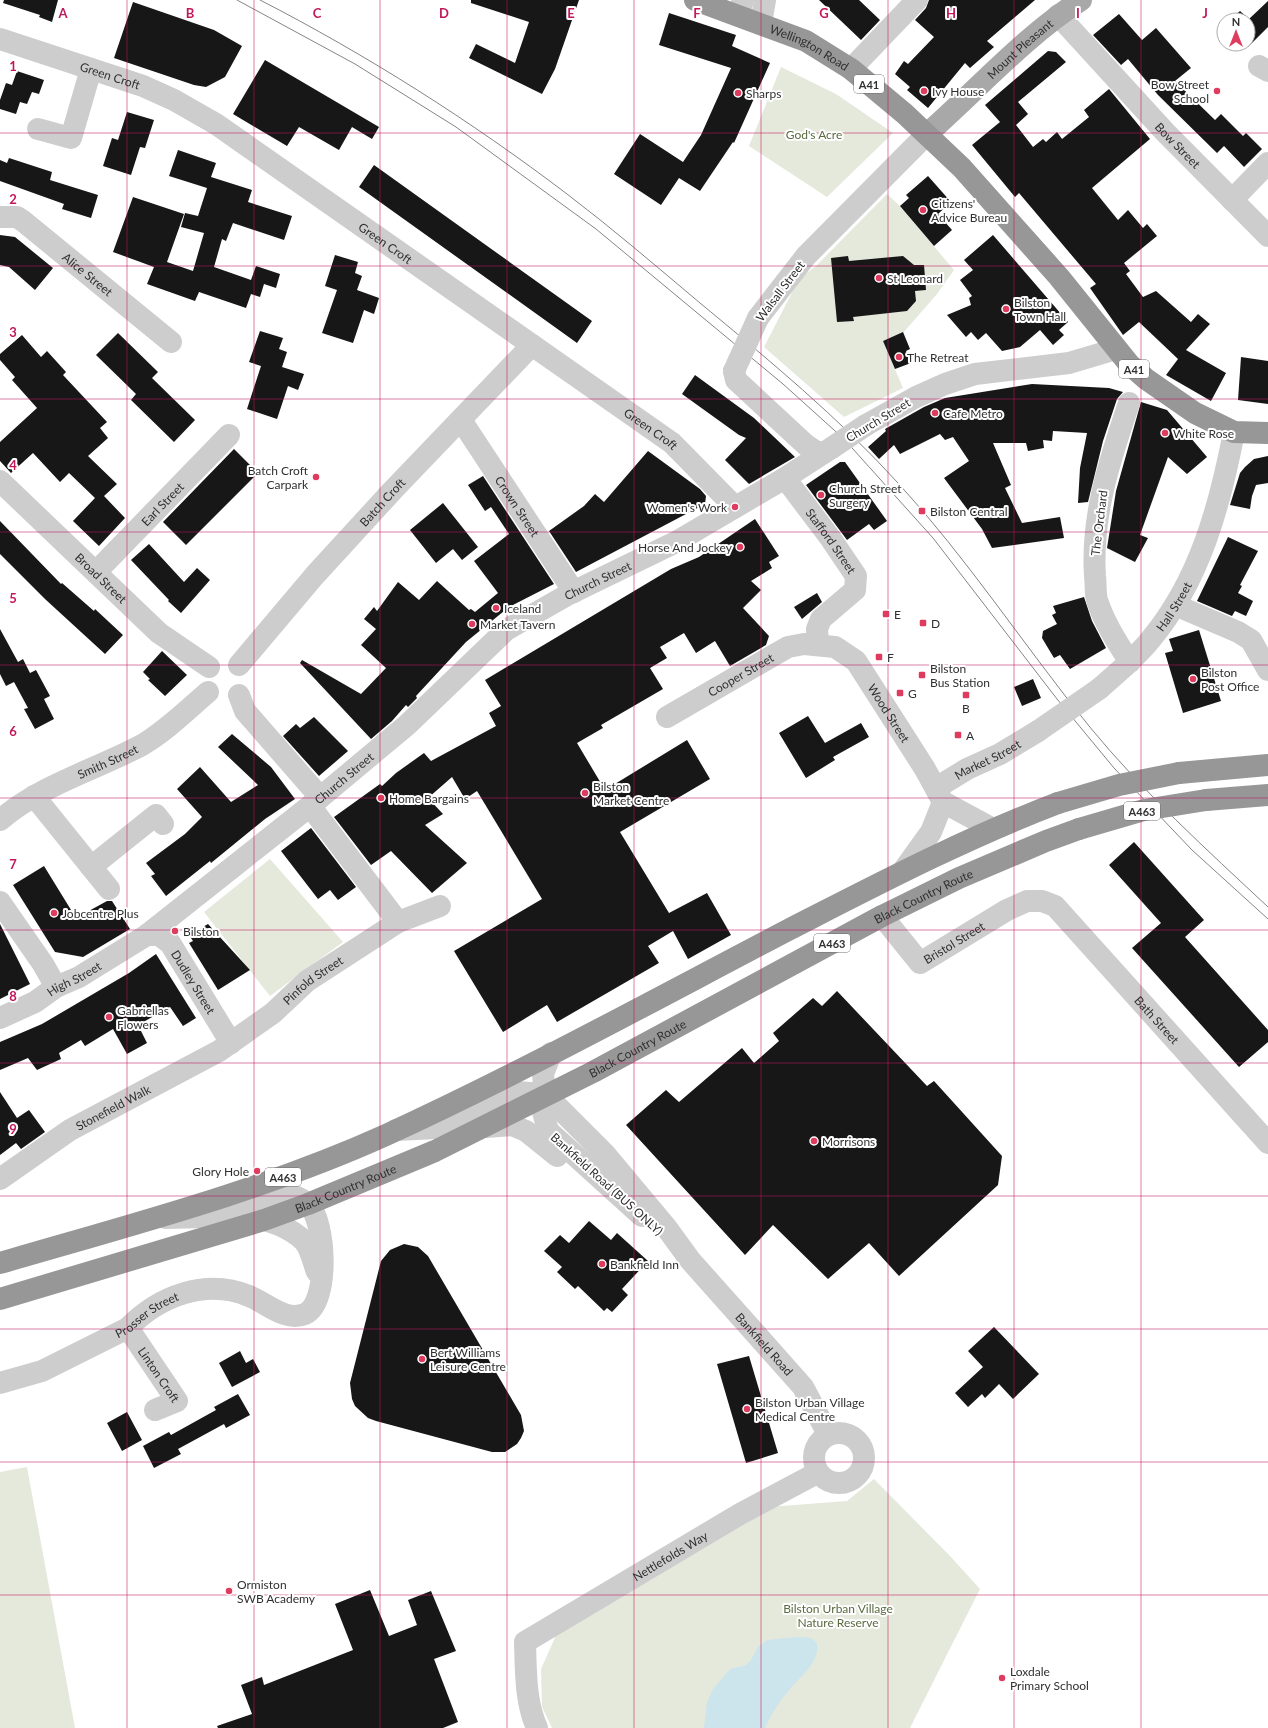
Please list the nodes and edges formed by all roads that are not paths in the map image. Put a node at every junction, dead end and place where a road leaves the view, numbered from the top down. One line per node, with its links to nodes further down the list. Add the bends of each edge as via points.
1 (695, 0): 5 (highway, Wellington Road / A41)
2 (765, 0): 7 (street)
3 (917, 0): 10 (street)
4 (1081, 0): 6 (main road, Mount Pleasant)
5 (741, 8): 7 (highway, Wellington Road / A41)
6 (1058, 15): 12 (main road, Mount Pleasant); 14 (street, Bow Street, via 1165,132)
7 (761, 23): 10 (highway, Wellington Road / A41, via 806,41)
8 (0, 39): 9 (street, Green Croft)
9 (91, 69): 11 (street, via 71,138); 18 (street, Green Croft, via 144,86 216,124)
10 (851, 69): 12 (highway, Wellington Road / A41)
11 (38, 129)
12 (927, 134): 19 (highway, A41, via 1001,211); 25 (street, Walsall Street, bridge, via 806,256 758,318 734,371 736,380 806,445 815,451)
13 (1268, 163): 14 (street)
14 (1232, 200): 16 (street, Bow Street)
15 (0, 217): 17 (street, Alice Street, via 17,217 23,221)
16 (1268, 236)
17 (171, 342)
18 (532, 345): 21 (street, Batch Croft); 28 (street, Green Croft, via 672,444)
19 (1116, 349): 22 (highway, A41, via 1146,379 1195,413); 25 (street, Church Street, bridge, via 1070,363 975,374 945,384 866,425)
20 (1129, 403): 33 (street, The Orchard, via 1108,464 1098,516 1094,556 1097,599 1115,639)
21 (461, 420): 30 (street, Crown Street); 34 (street, Batch Croft, via 315,575)
22 (1234, 432): 23 (highway, A41); 31 (street, Hall Street, via 1215,514 1201,556)
23 (1268, 433)
24 (230, 436): 29 (street, Earl Street)
25 (828, 450): 26 (street, Church Street)
26 (785, 478): 28 (street, Church Street); 32 (street, Stafford Street, via 856,576 855,590 821,619 817,629)
27 (0, 481): 29 (street, Broad Street)
28 (735, 507): 30 (street, Church Street, via 676,542)
29 (96, 572): 35 (street, Broad Street, via 159,633)
30 (574, 592): 45 (street, Church Street, via 506,630 407,725)
31 (1175, 605): 33 (street, Hall Street, via 1152,638); 36 (street, via 1251,640)
32 (818, 644): 39 (street, Cooper Street, via 788,647); 42 (street, Wood Street, via 835,647 856,661)
33 (1130, 662): 40 (street, Hall Street, bridge, via 1099,689)
34 (239, 665): 35 (street, via 227,660); 38 (street, via 245,677 243,690)
35 (209, 667): 37 (street, via 204,679)
36 (1268, 670)
37 (208, 692): 38 (street, via 222,701); 44 (street, Smith Street, via 143,744)
38 (239, 695): 45 (street, via 245,711)
39 (667, 716)
40 (1038, 731): 42 (street, Market Street, via 1000,754 967,769)
41 (1268, 765): 48 (highway, A463, bridge, via 1179,773 1119,785 1058,803)
42 (939, 795): 48 (street, Wood Street); 50 (street, via 931,832)
43 (1268, 795): 55 (highway, Black Country Route / A463, bridge, via 1206,800 1144,810 1079,829 967,875)
44 (34, 796): 46 (street, Smith Street); 49 (street)
45 (315, 801): 56 (street, via 342,850); 57 (street, Church Street)
46 (0, 820)
47 (163, 824): 49 (street, via 156,815)
48 (993, 829): 50 (highway, A463)
49 (91, 866): 51 (street)
50 (903, 871): 61 (highway, A463)
51 (109, 889)
52 (1042, 901): 55 (street, Bristol Street, via 1027,901 1008,910 920,963); 65 (street, Bath Street, via 1055,906)
53 (0, 902): 58 (street)
54 (440, 906): 56 (street, Pinfold Street)
55 (882, 916): 62 (highway, Black Country Route / A463, via 593,1072)
56 (398, 922): 60 (street, Pinfold Street, via 307,981 274,1013)
57 (146, 935): 58 (street, High Street, via 79,977); 60 (street, Dudley Street, via 159,935 170,943)
58 (56, 987): 59 (street, High Street, via 36,1002)
59 (0, 1018)
60 (231, 1043): 66 (street, Stonefield Walk, via 70,1130)
61 (551, 1053): 62 (street, Bankfield Road (BUS ONLY), via 543,1074); 64 (highway, A463)
62 (545, 1094): 63 (highway, Black Country Route / A463); 64 (street, via 516,1092 437,1128); 70 (street, Bankfield Road (BUS ONLY), via 542,1108 548,1131)
63 (486, 1127): 67 (highway, Black Country Route / A463); 70 (street, Bankfield Road, via 512,1125 526,1131 586,1182)
64 (396, 1130): 68 (highway, A463)
65 (1268, 1143)
66 (0, 1179)
67 (308, 1204): 68 (street, via 284,1192); 69 (highway, Black Country Route / A463); 72 (street, via 316,1217 321,1238 324,1258)
68 (222, 1205): 69 (street, via 231,1215); 71 (highway, A463, via 156,1218)
69 (264, 1220): 72 (street, via 284,1228 304,1241 309,1248); 73 (highway, Black Country Route / A463)
70 (690, 1260): 77 (street, Bankfield Road, via 803,1387)
71 (0, 1264)
72 (320, 1283): 74 (street, Prosser Street, via 319,1293 311,1309 305,1314 280,1313 250,1296 215,1288 174,1296 148,1310)
73 (0, 1299)
74 (128, 1328): 75 (street, Prosser Street, via 42,1371); 76 (street, Linton Croft, via 177,1401)
75 (0, 1383)
76 (155, 1410)
77 (828, 1434): 78 (street, via 822,1437 817,1445 814,1463); 78 (street, via 843,1432 857,1441 862,1448 863,1464 852,1480 843,1483 824,1480)
78 (817, 1473): 79 (street, Nettlefolds Way, via 740,1514 525,1642 530,1713)
79 (537, 1728)

